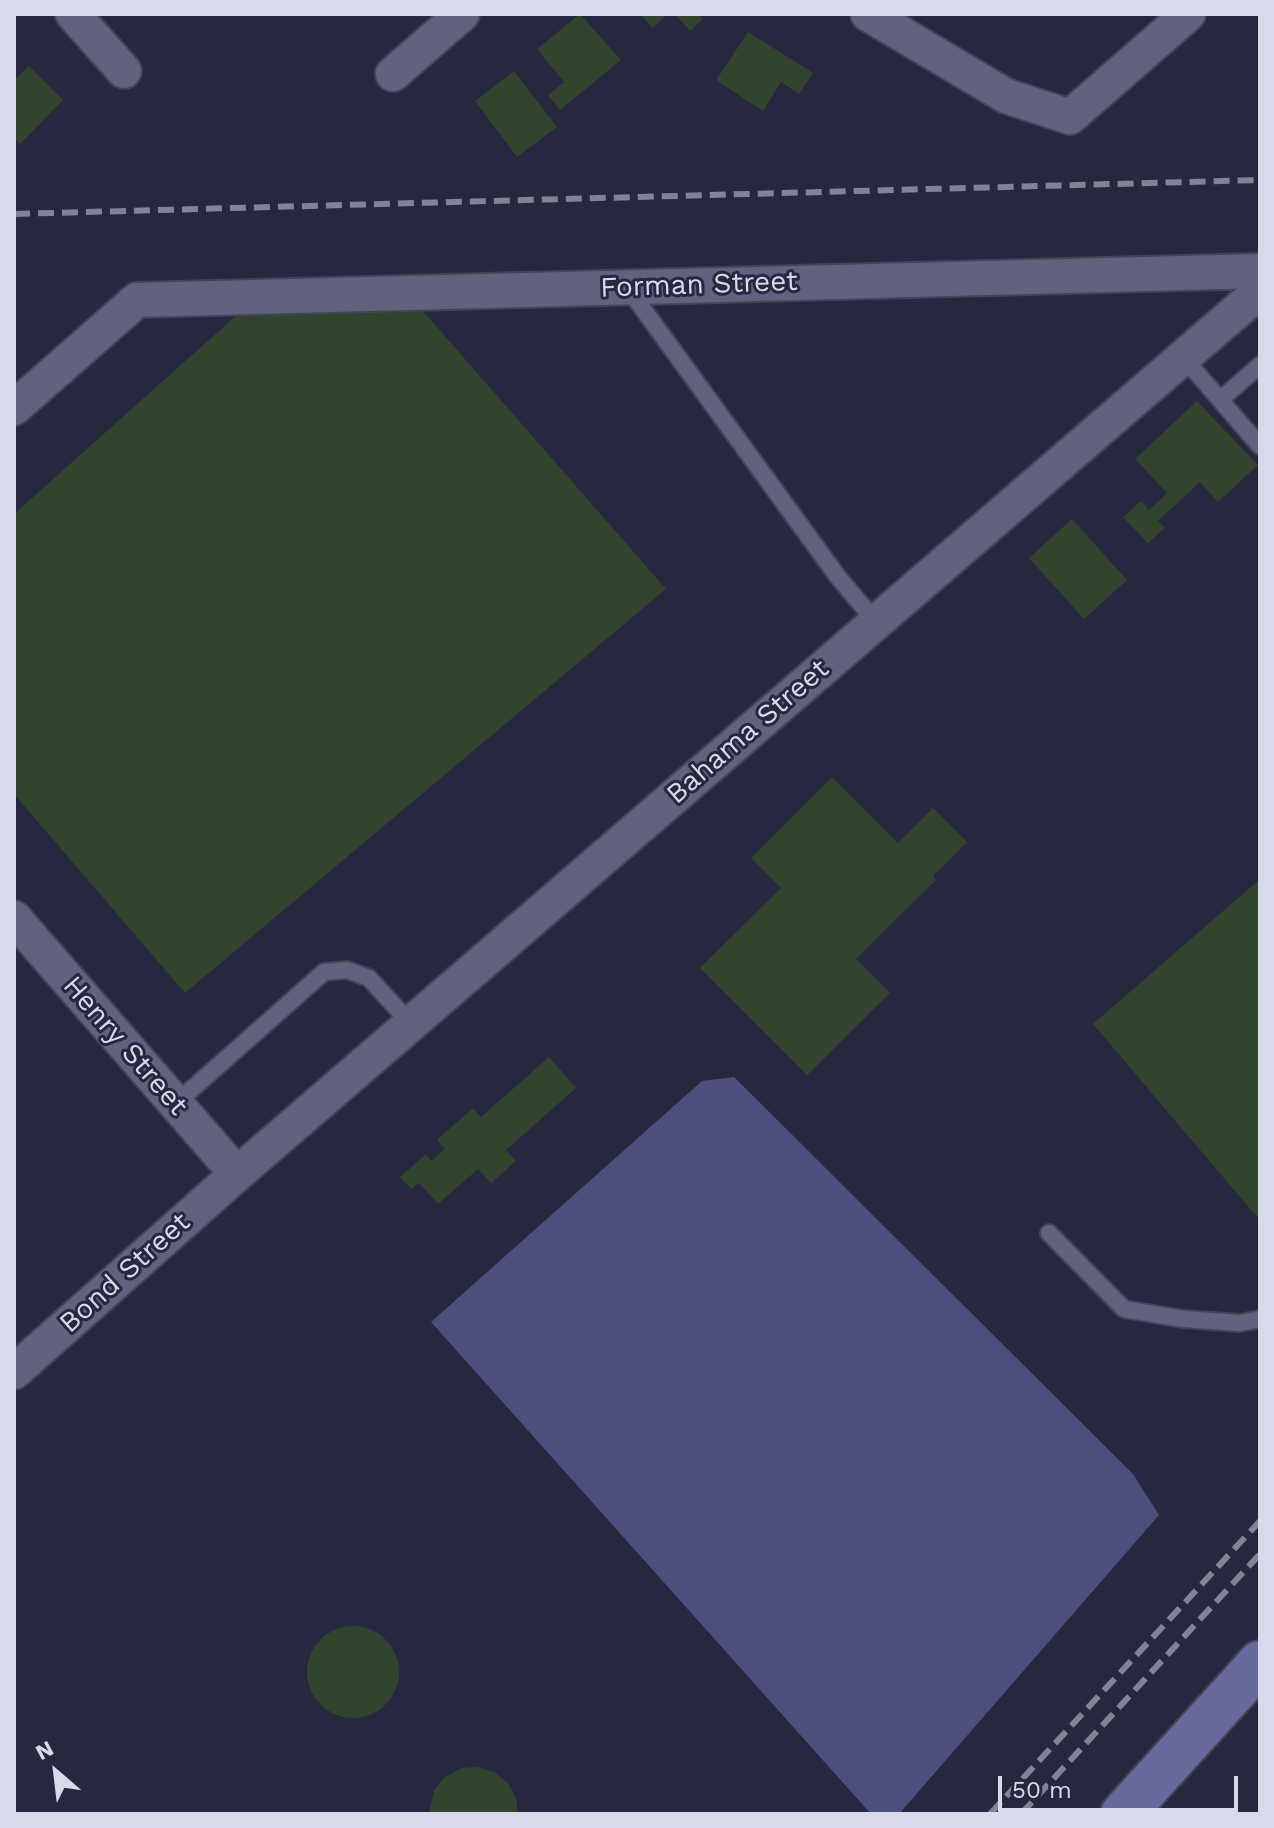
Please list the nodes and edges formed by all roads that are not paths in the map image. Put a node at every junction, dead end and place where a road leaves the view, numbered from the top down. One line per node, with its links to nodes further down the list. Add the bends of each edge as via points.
1 (73, 14): 5 (street)
2 (462, 14): 6 (street)
3 (868, 14): 4 (street, via 1006,96 1070,117)
4 (1188, 14)
5 (124, 71)
6 (393, 74)
7 (1260, 271): 8 (street, Forman Street)
8 (627, 287): 13 (street, Forman Street, via 137,300); 15 (lane)
9 (1260, 291): 10 (street, Bahama Street)
10 (1183, 357): 12 (lane); 15 (street, Bahama Street)
11 (1260, 365): 12 (lane)
12 (1220, 400): 14 (lane)
13 (14, 408)
14 (1260, 446)
15 (876, 622): 17 (street, Bahama Street)
16 (14, 918): 18 (street, Henry Street)
17 (411, 1024): 18 (lane, via 369,978 347,970 324,972); 19 (street, Bahama Street)
18 (175, 1104): 19 (street, Henry Street)
19 (237, 1174): 22 (street, Bond Street)
20 (1049, 1233): 21 (lane, via 1124,1309 1183,1319)
21 (1260, 1319)
22 (14, 1372)
23 (1260, 1663): 24 (main road)
24 (1123, 1814)

